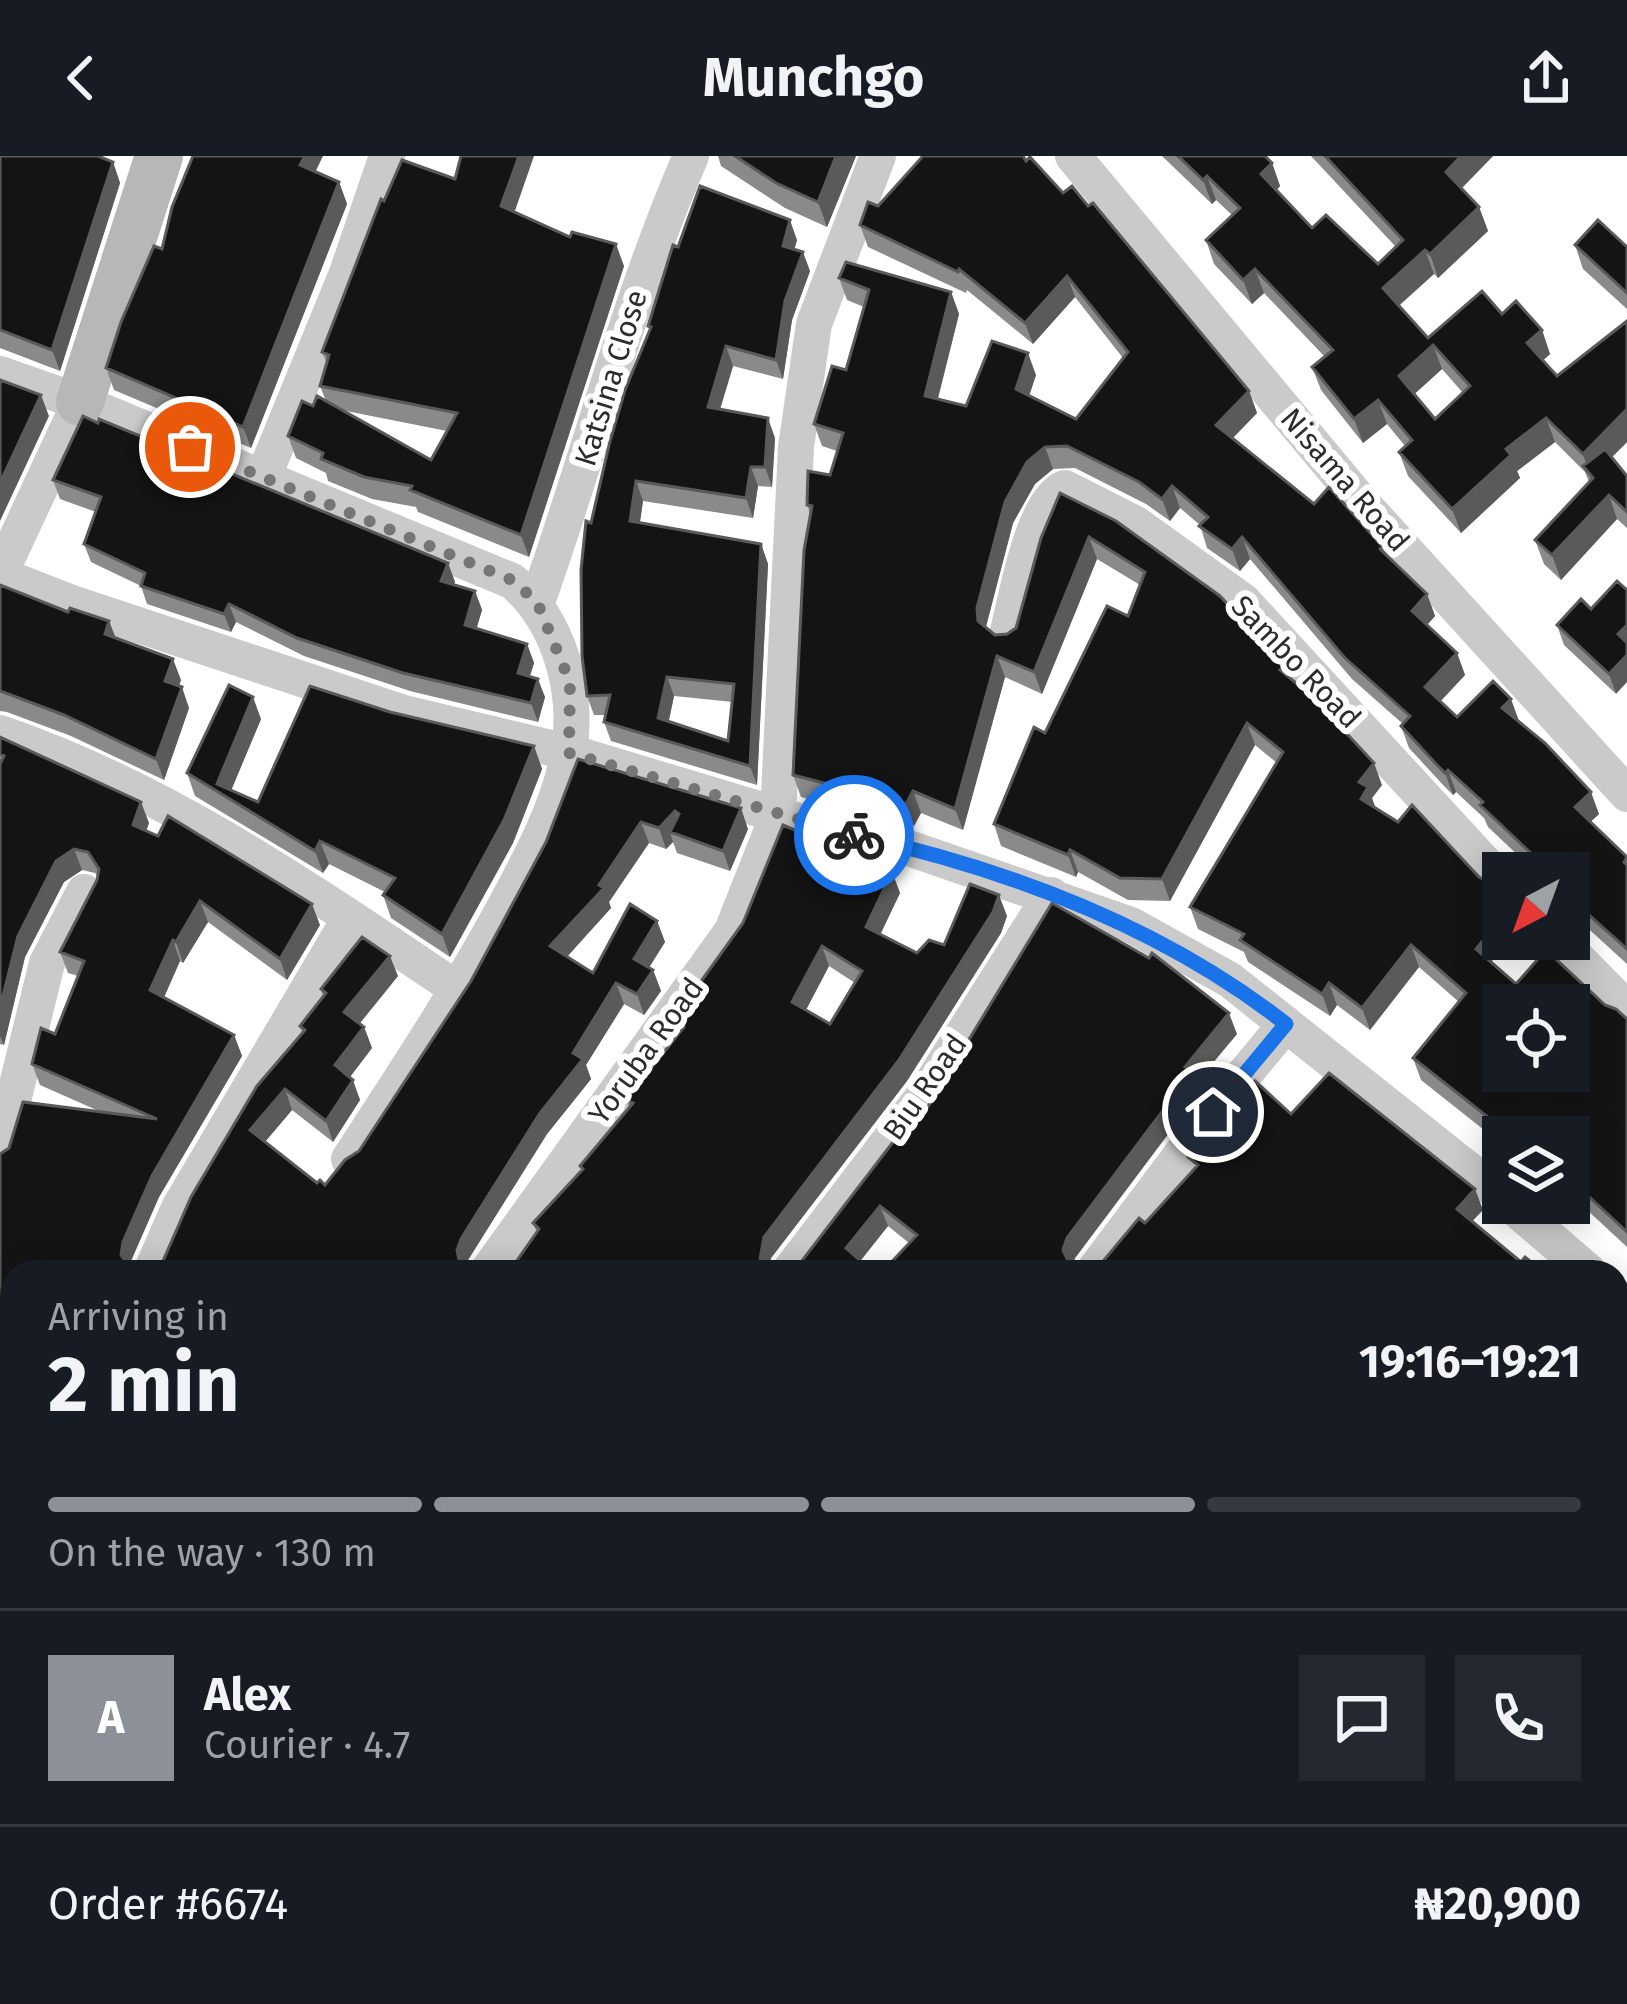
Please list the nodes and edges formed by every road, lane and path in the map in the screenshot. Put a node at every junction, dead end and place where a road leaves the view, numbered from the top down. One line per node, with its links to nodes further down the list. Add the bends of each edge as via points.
1 (159, 156): 7 (street)
2 (387, 156): 8 (street)
3 (691, 156): 10 (street, Katsina Close, via 655,238)
4 (878, 156): 15 (street, Yoruba Road, via 814,324 796,447)
5 (1073, 156): 14 (street, Nisama Road, via 1363,504)
6 (0, 374): 7 (street)
7 (80, 402): 8 (street); 9 (street)
8 (263, 478): 10 (street, via 512,580)
9 (0, 574): 13 (street, via 404,713)
10 (537, 602): 13 (street, via 570,682)
11 (1007, 634): 16 (street, Sambo Road, via 1041,510 1065,488 1136,524 1243,601)
12 (0, 734): 19 (street, via 119,781)
13 (569, 753): 15 (street); 21 (street, via 545,831)
14 (1627, 794)
15 (778, 815): 18 (street); 29 (street, Yoruba Road, via 732,932)
16 (1482, 860)
17 (85, 892): 24 (street, via 47,963)
18 (1051, 895): 23 (street, via 1151,936 1230,980); 30 (street, Biu Road, via 925,1094)
19 (350, 917): 21 (street); 28 (street)
20 (1579, 960): 22 (street)
21 (459, 990): 25 (street)
22 (1627, 1009)
23 (1286, 1024): 26 (street); 31 (street)
24 (0, 1154)
25 (349, 1159)
26 (1482, 1181)
27 (1534, 1224): 32 (street)
28 (156, 1260)
29 (496, 1260)
30 (798, 1260)
31 (1103, 1260)
32 (1575, 1260)

